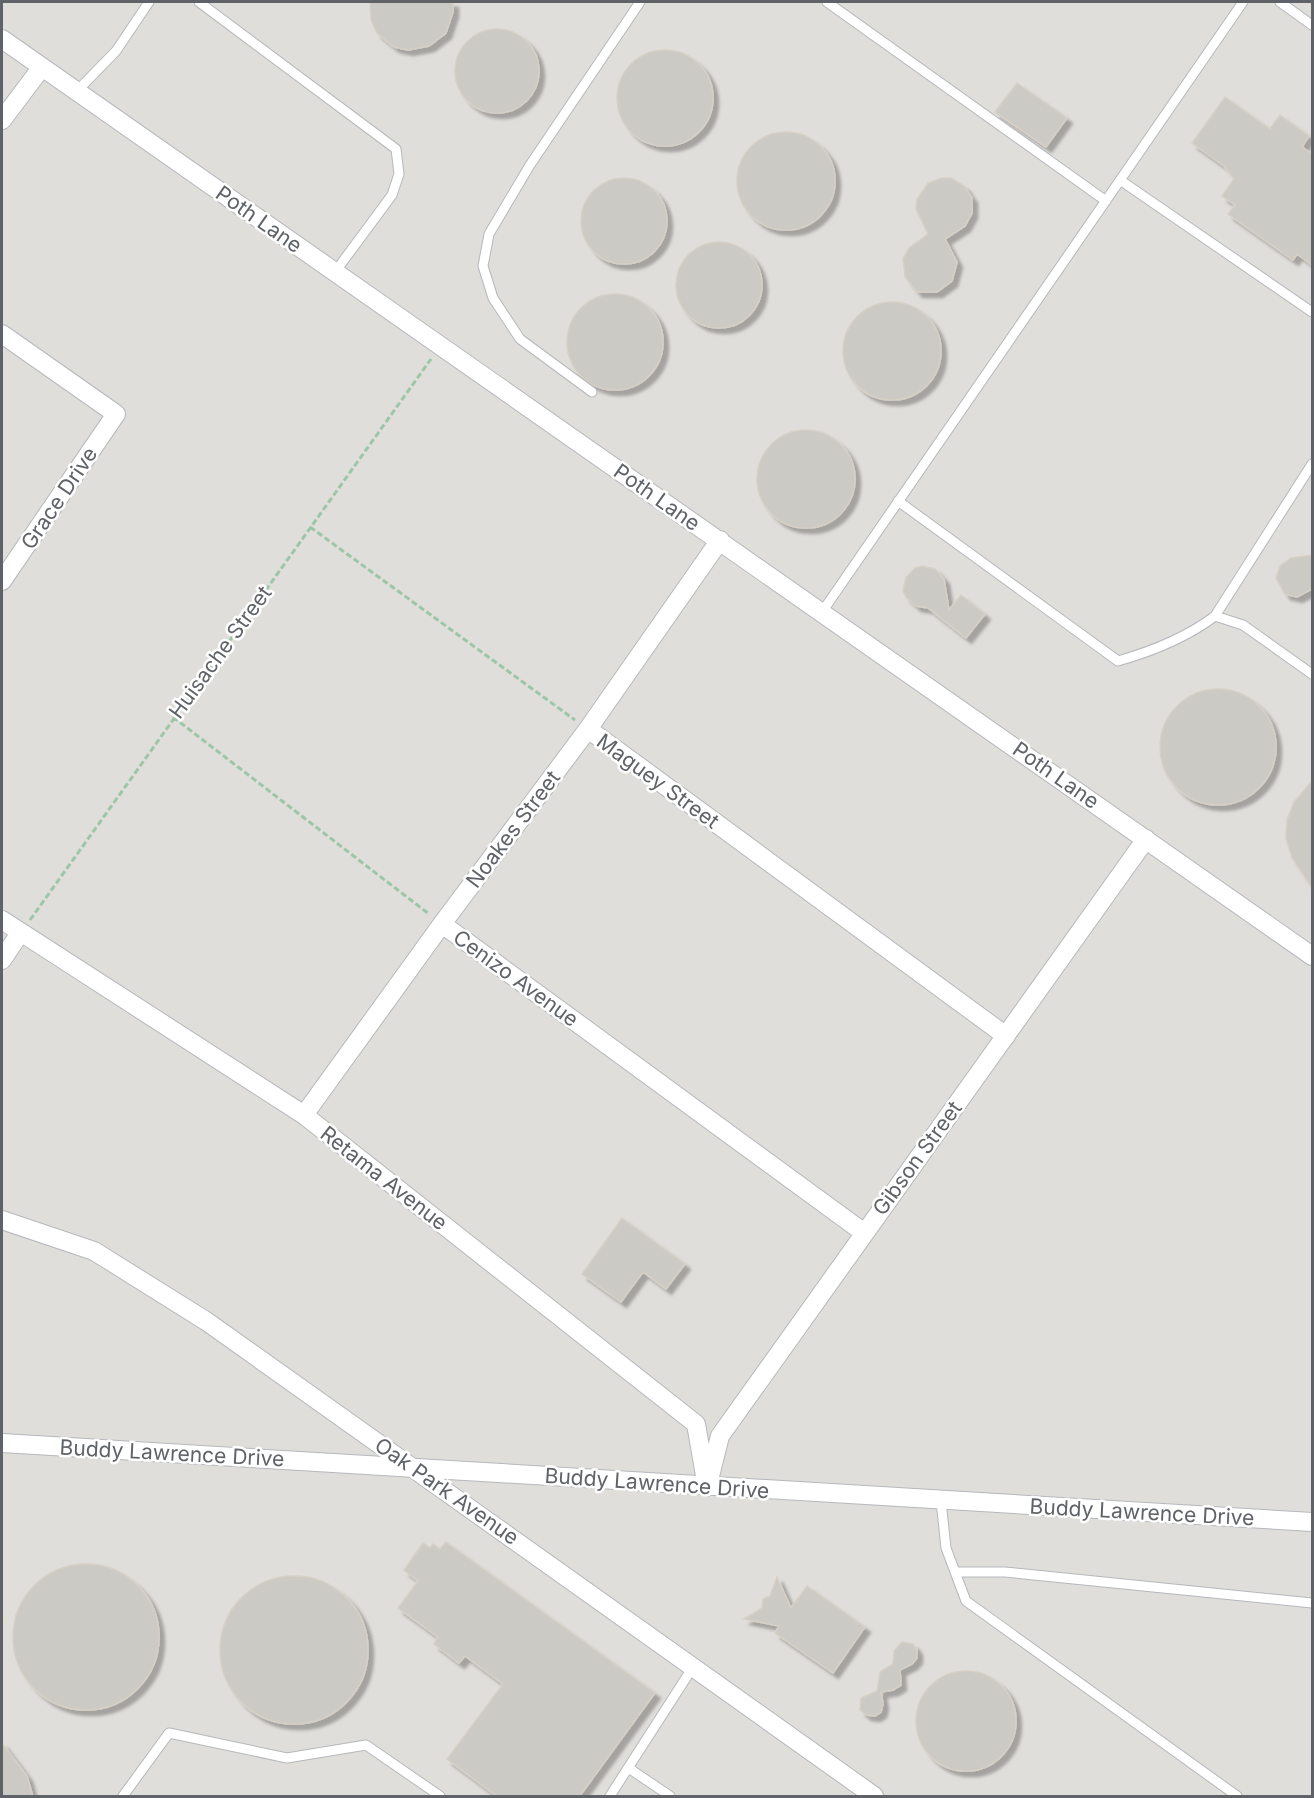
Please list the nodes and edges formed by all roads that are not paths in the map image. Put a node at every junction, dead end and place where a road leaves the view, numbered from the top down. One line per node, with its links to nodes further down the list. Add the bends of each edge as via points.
1 (149, 2): 10 (lane, via 116,51)
2 (199, 2): 14 (lane, via 396,149 399,174 392,195)
3 (640, 2): 17 (lane, via 530,165 489,234 483,266 493,298 520,339)
4 (827, 2): 13 (lane)
5 (1243, 2): 12 (lane)
6 (1280, 2): 7 (lane)
7 (1312, 25)
8 (2, 39): 9 (street, Poth Lane)
9 (42, 67): 10 (street, Poth Lane); 11 (street)
10 (76, 91): 14 (street, Poth Lane)
11 (2, 120)
12 (1120, 180): 13 (lane); 15 (lane)
13 (1106, 201): 19 (lane)
14 (335, 272): 20 (street, Poth Lane)
15 (1312, 312)
16 (2, 334): 21 (street, Grace Drive, via 116,414)
17 (592, 392)
18 (1312, 464): 23 (lane)
19 (898, 501): 22 (lane); 23 (lane, via 1118,661 1193,633)
20 (720, 540): 22 (street, Poth Lane); 25 (street, Noakes Street)
21 (2, 581)
22 (822, 612): 26 (street, Poth Lane)
23 (1215, 616): 24 (lane, via 1243,626)
24 (1312, 674)
25 (588, 729): 28 (street, Noakes Street); 32 (street, Maguey Street)
26 (1146, 839): 30 (street, Poth Lane); 32 (street, Gibson Street)
27 (2, 920): 29 (street, Retama Avenue)
28 (442, 924): 33 (street, Noakes Street); 35 (street, Cenizo Avenue)
29 (20, 933): 31 (street); 33 (street, Retama Avenue)
30 (1312, 957)
31 (2, 960)
32 (1006, 1036): 35 (street, Gibson Street)
33 (304, 1115): 38 (street, Retama Avenue, via 696,1424)
34 (2, 1220): 37 (street, Oak Park Avenue, via 94,1251 206,1321)
35 (863, 1232): 38 (street, Gibson Street, via 720,1436)
36 (2, 1443): 37 (street, Buddy Lawrence Drive)
37 (414, 1467): 38 (street, Buddy Lawrence Drive); 43 (street, Oak Park Avenue)
38 (706, 1487): 39 (street, Buddy Lawrence Drive)
39 (941, 1501): 40 (street, Buddy Lawrence Drive); 41 (lane, via 946,1548)
40 (1312, 1522)
41 (955, 1572): 42 (lane, via 1005,1572); 50 (lane, via 966,1601)
42 (1312, 1603)
43 (693, 1667): 44 (lane); 49 (street, Oak Park Avenue)
44 (630, 1768): 47 (lane); 48 (lane)
45 (123, 1797): 46 (lane, via 170,1733 287,1758 366,1745)
46 (440, 1797)
47 (610, 1797)
48 (670, 1797)
49 (874, 1797)
50 (1237, 1797)

